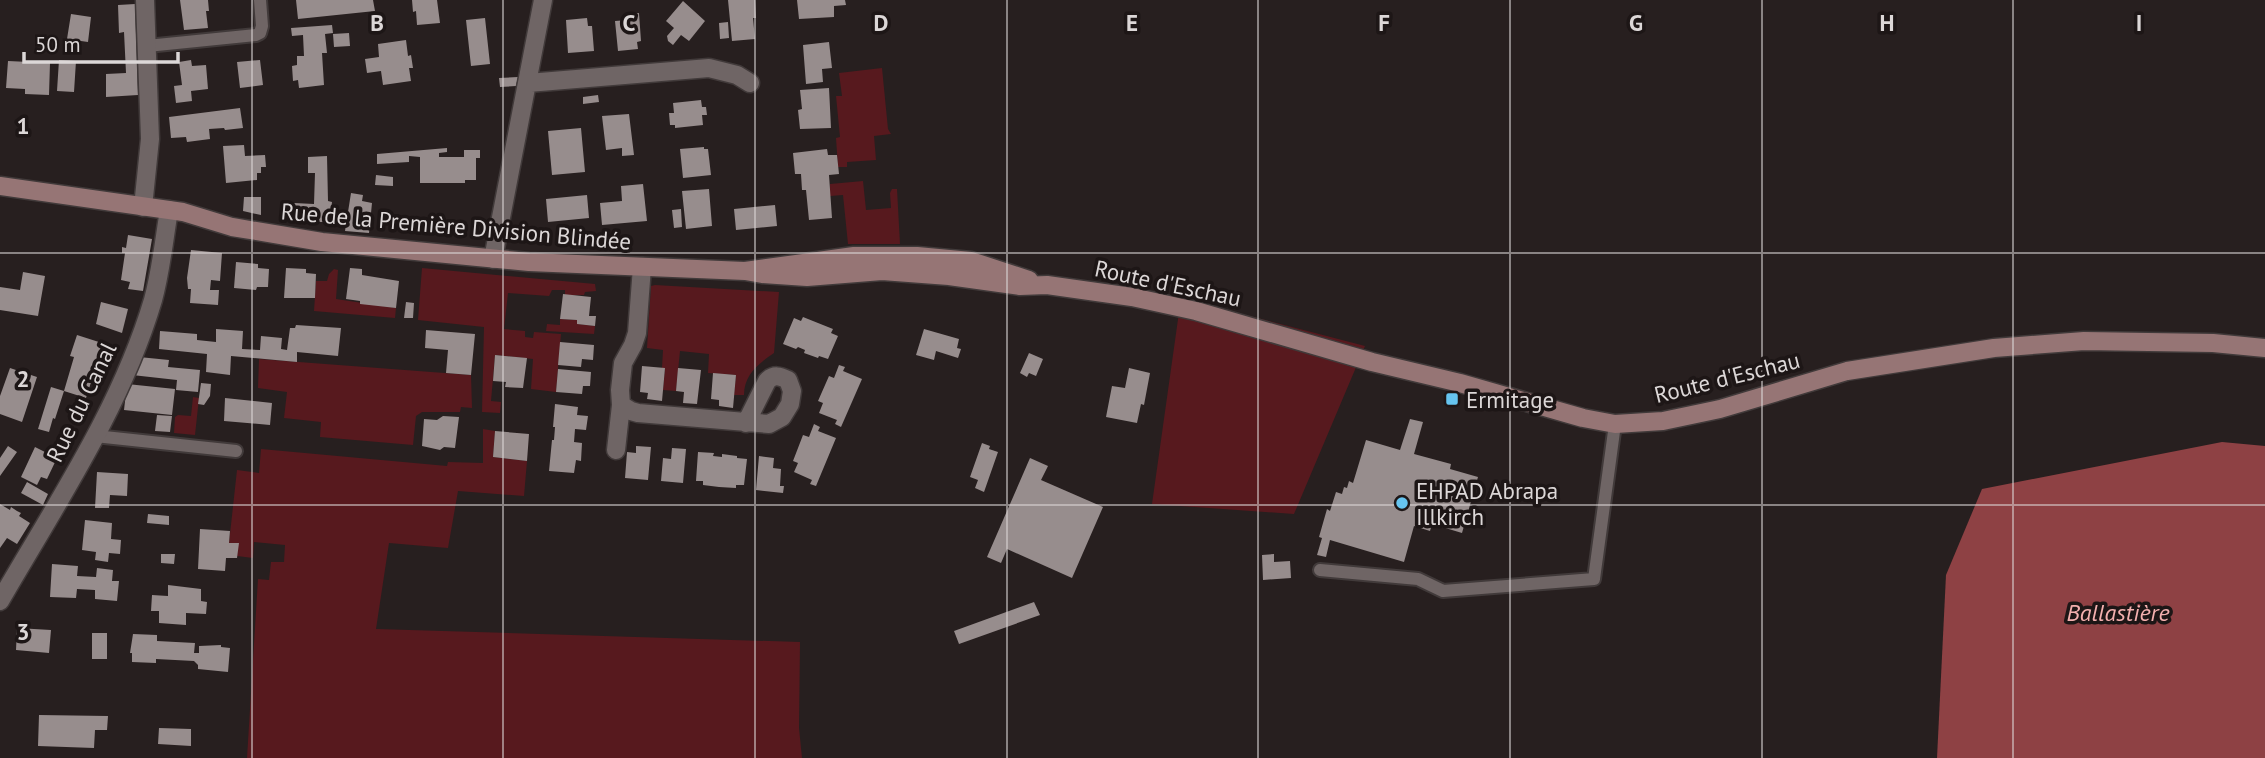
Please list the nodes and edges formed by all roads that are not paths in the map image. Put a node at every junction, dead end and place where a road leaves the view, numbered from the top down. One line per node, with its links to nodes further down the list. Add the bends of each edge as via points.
1 (145, 0): 4 (street)
2 (260, 0): 4 (lane, via 262,26 256,35)
3 (543, 0): 5 (street)
4 (147, 46): 8 (street, via 150,139)
5 (528, 83): 6 (street, via 709,68); 10 (street)
6 (750, 83)
7 (0, 187): 8 (main road, Rue de la Première Division Blindée)
8 (143, 207): 9 (main road, Rue de la Première Division Blindée)
9 (169, 210): 10 (main road, Rue de la Première Division Blindée, via 280,235); 17 (street, Rue du Canal, via 150,309)
10 (493, 259): 11 (main road, Rue de la Première Division Blindée)
11 (642, 267): 12 (main road, Rue de la Première Division Blindée, via 807,277 882,271); 14 (street, via 638,333 623,363)
12 (1047, 285): 16 (main road, Route d'Eschau, via 1186,308 1372,362)
13 (2265, 348): 16 (main road, Route d'Eschau, via 2084,341 1994,348 1847,371 1663,421)
14 (621, 405): 15 (street, via 638,413); 18 (street)
15 (746, 423)
16 (1615, 424): 20 (lane, via 1594,579 1443,591 1418,579)
17 (95, 436): 19 (lane); 21 (street, Rue du Canal)
18 (616, 450)
19 (236, 451)
20 (1320, 570)
21 (0, 601)

